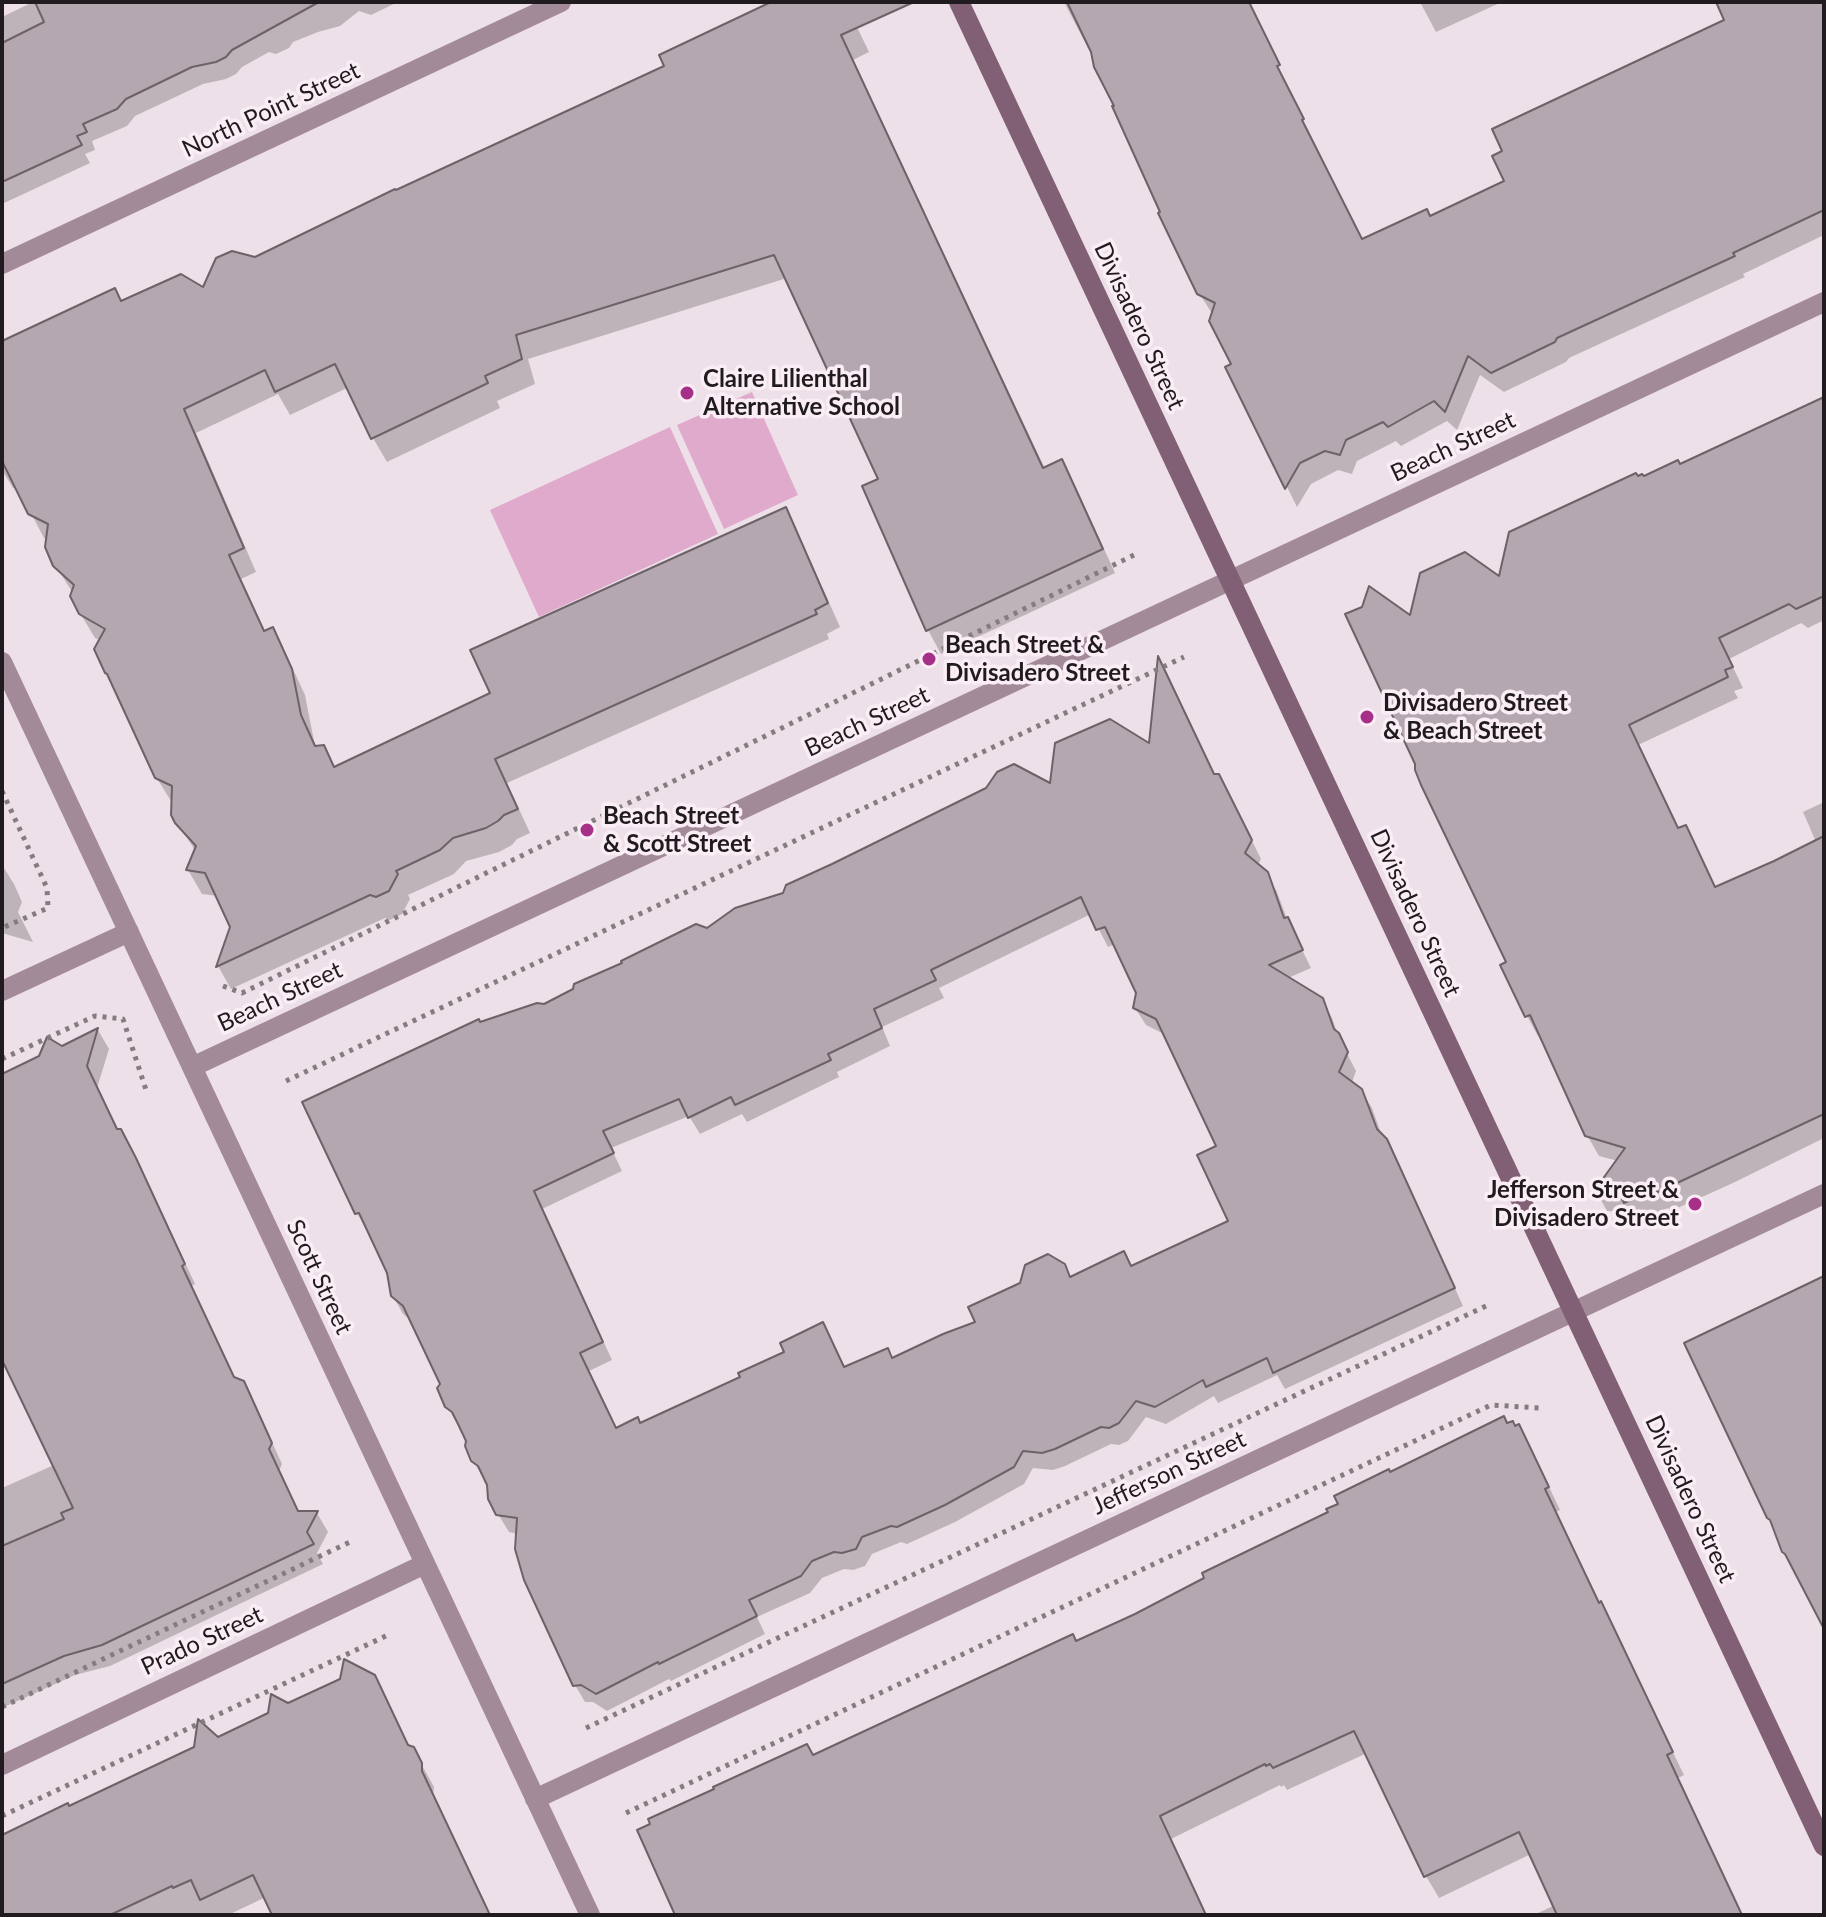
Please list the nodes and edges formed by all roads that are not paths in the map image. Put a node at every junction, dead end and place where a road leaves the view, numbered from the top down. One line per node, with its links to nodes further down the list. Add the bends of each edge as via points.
1 (561, 2): 3 (street, North Point Street)
2 (959, 2): 5 (street, Divisadero Street)
3 (2, 264)
4 (1824, 302): 5 (street, Beach Street)
5 (1230, 580): 9 (street, Beach Street); 11 (street, Divisadero Street)
6 (2, 662): 7 (street, Scott Street)
7 (129, 932): 8 (street); 9 (street, Scott Street)
8 (2, 991)
9 (192, 1067): 12 (street, Scott Street)
10 (1824, 1194): 11 (street, Jefferson Street)
11 (1574, 1312): 14 (street, Jefferson Street); 15 (street, Divisadero Street)
12 (425, 1564): 13 (street, Prado Street); 14 (street, Scott Street)
13 (2, 1765)
14 (535, 1799): 16 (street, Scott Street)
15 (1824, 1846)
16 (590, 1915)

